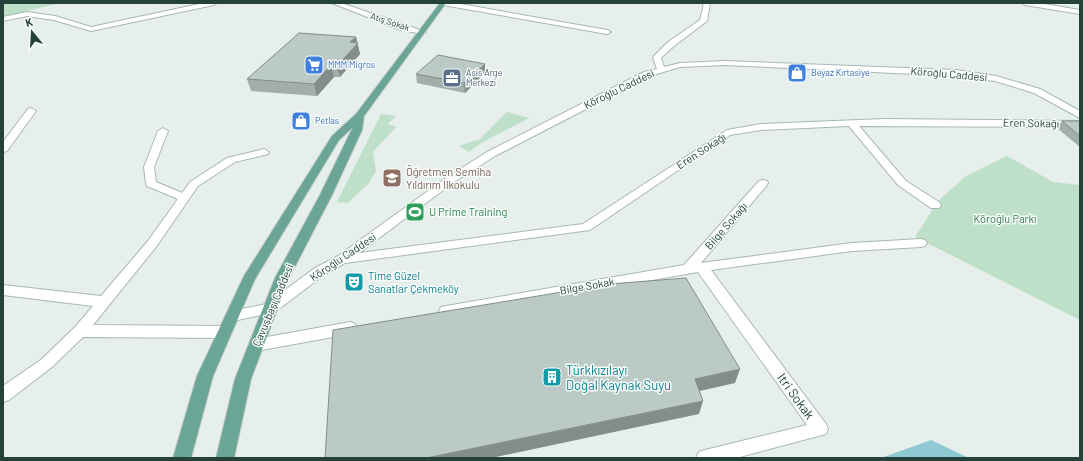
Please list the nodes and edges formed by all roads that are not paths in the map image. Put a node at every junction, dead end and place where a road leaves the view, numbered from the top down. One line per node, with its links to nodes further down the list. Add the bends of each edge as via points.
1 (214, 3): 7 (street, via 91,29 55,18 27,14)
2 (335, 3): 8 (street, Atış Sokak)
3 (443, 3): 8 (main road, Çavuşbaşı Caddesi); 9 (street)
4 (707, 3): 10 (street, via 703,20 657,58)
5 (1026, 3): 6 (street)
6 (1080, 12)
7 (3, 19)
8 (422, 32): 13 (main road, Çavuşbaşı Caddesi)
9 (607, 32)
10 (660, 69): 12 (street, Köroğlu Caddesi, via 702,63 764,63 957,73 996,79 1037,91); 23 (street, Köroğlu Caddesi, via 491,154 450,180)
11 (31, 111): 17 (street)
12 (1080, 115)
13 (359, 116): 27 (main road, Çavuşbaşı Caddesi, via 357,130 282,278); 29 (main road, Çavuşbaşı Caddesi, via 335,138 249,279)
14 (851, 123): 15 (street, Eren Sokağı); 21 (street, via 902,183); 23 (street, Eren Sokağı, via 761,127 727,133 586,227)
15 (1080, 124)
16 (163, 131): 20 (street, via 149,167 151,184)
17 (3, 149)
18 (264, 152): 20 (street, via 231,160 194,184)
19 (763, 183): 24 (street, Bilge Sokağı)
20 (185, 198): 26 (street)
21 (935, 205)
22 (921, 243): 24 (street, Bilge Sokak, via 852,247)
23 (342, 259): 27 (street, Köroğlu Caddesi, via 320,271)
24 (695, 268): 28 (street, Bilge Sokak); 37 (street, Itri Sokak, via 820,429)
25 (3, 290): 26 (street)
26 (105, 302): 31 (street)
27 (270, 308): 29 (street, Köroğlu Caddesi); 33 (main road, Çavuşbaşı Caddesi)
28 (437, 313)
29 (233, 316): 32 (main road, Çavuşbaşı Caddesi)
30 (366, 325): 33 (street)
31 (80, 331): 32 (street); 34 (street, via 47,364)
32 (225, 332): 35 (main road, Çavuşbaşı Caddesi, via 205,376)
33 (256, 345): 36 (main road, Çavuşbaşı Caddesi, via 243,379)
34 (3, 395)
35 (182, 458)
36 (225, 458)
37 (705, 458)

